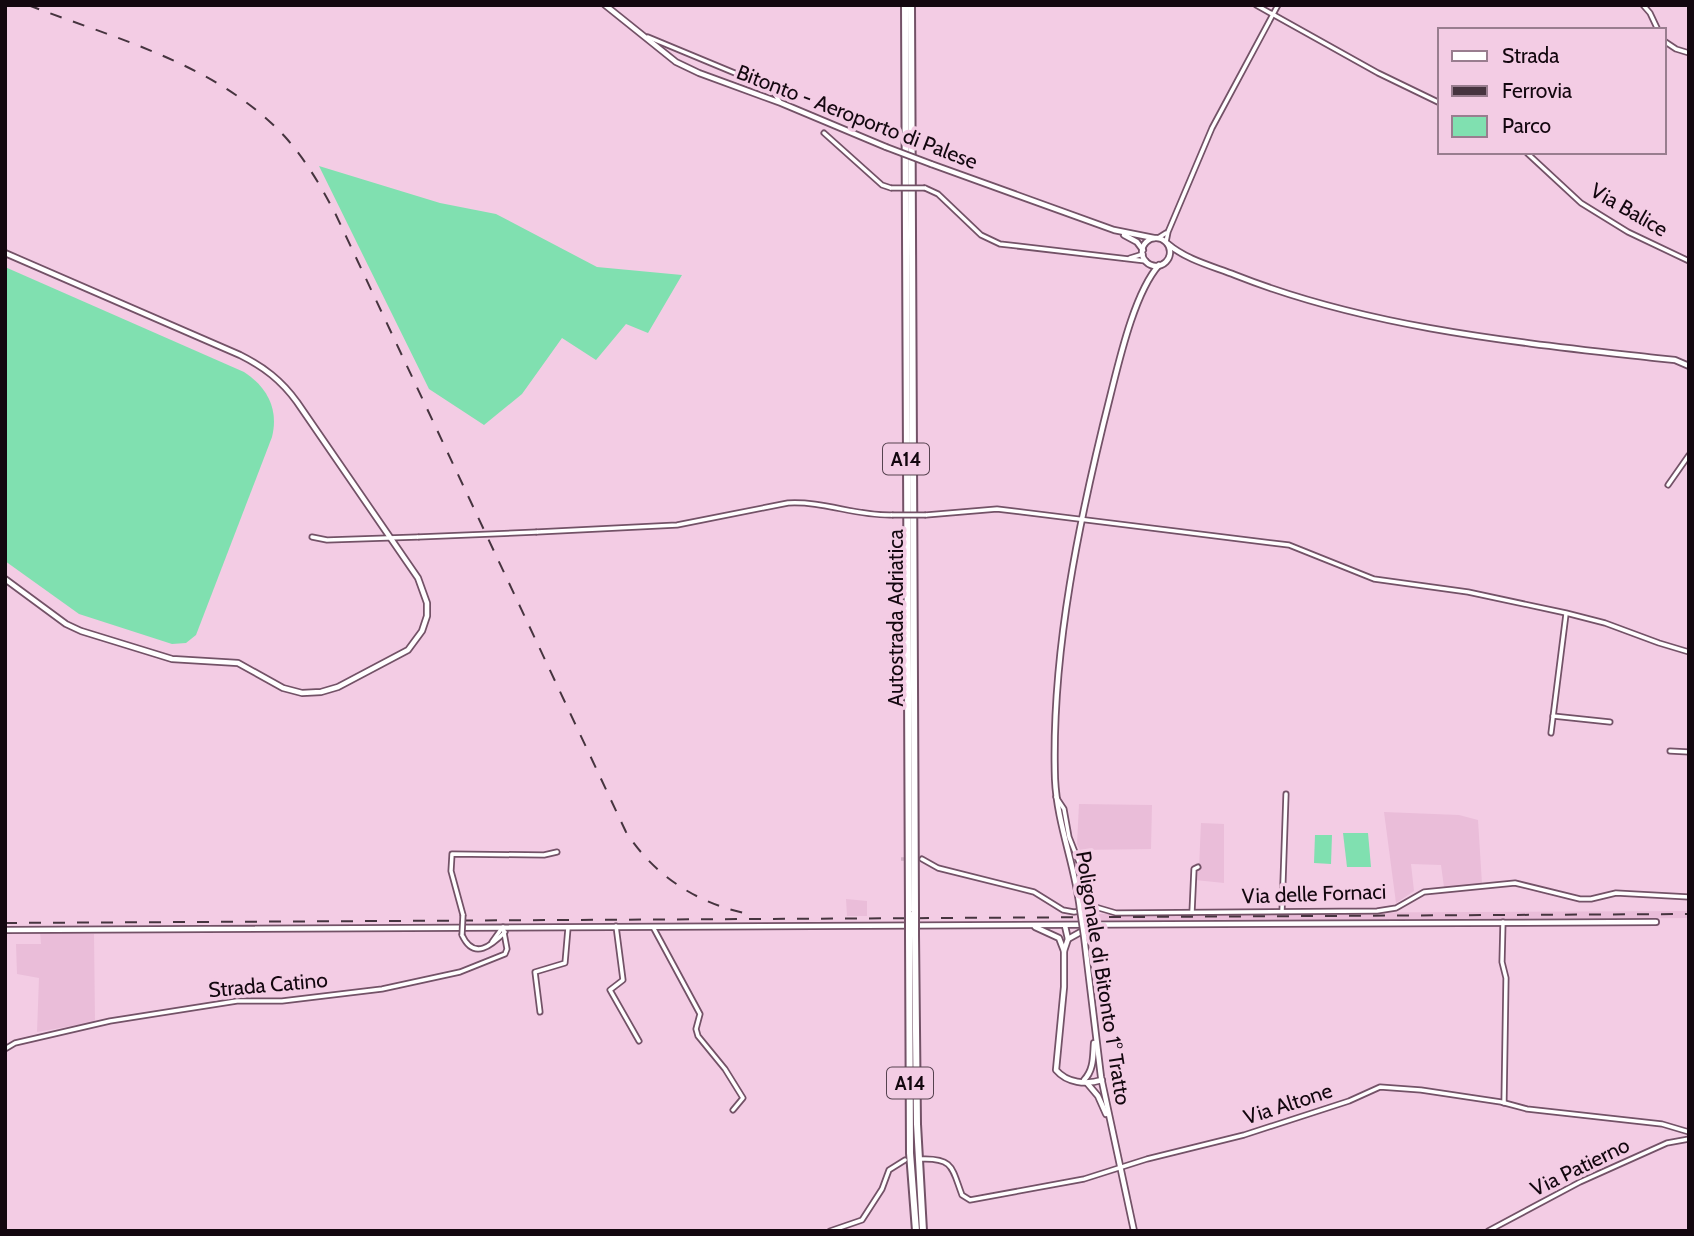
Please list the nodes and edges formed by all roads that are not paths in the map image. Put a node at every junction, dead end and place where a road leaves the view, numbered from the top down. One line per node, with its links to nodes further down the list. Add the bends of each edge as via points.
1 (605, 5): 9 (main road, Bitonto - Aeroporto di Palese)
2 (905, 5): 51 (highway, Autostrada Adriatica / A14)
3 (911, 5): 51 (highway, Autostrada Adriatica / A14)
4 (1256, 5): 7 (street)
5 (1278, 5): 7 (street)
6 (1643, 5): 8 (street)
7 (1272, 15): 12 (street); 17 (street, via 1213,128)
8 (1657, 28)
9 (639, 33): 13 (main road, Bitonto - Aeroporto di Palese, via 661,52 699,73); 13 (street, via 763,85)
10 (1666, 43): 11 (street)
11 (1689, 53)
12 (1438, 102)
13 (781, 103): 16 (main road, Bitonto - Aeroporto di Palese, bridge, via 886,147)
14 (824, 133): 23 (street, bridge, via 881,185 925,188 938,194 981,235 1000,244)
15 (1528, 154): 25 (street, Via Balice, via 1581,203)
16 (1114, 230): 18 (main road); 20 (main road, via 1136,242)
17 (1168, 232): 18 (street); 19 (street)
18 (1156, 238): 19 (main road); 20 (main road, via 1146,242)
19 (1167, 243): 22 (main road); 24 (main road)
20 (1143, 252): 23 (street); 26 (main road)
21 (5, 253): 34 (main road, via 262,366 297,402)
22 (1186, 257): 24 (main road); 29 (main road, via 1290,295 1450,333 1675,360)
23 (1128, 258): 26 (street)
24 (1168, 259): 27 (main road)
25 (1689, 261)
26 (1148, 262): 27 (main road); 28 (main road)
27 (1159, 265): 28 (main road)
28 (1149, 278): 32 (main road, Poligonale di Bitonto 1° Tratto, via 1125,338)
29 (1689, 366)
30 (1689, 455): 31 (street)
31 (1668, 485)
32 (1082, 519): 34 (street, bridge, via 997,509 926,515 856,513 807,502 677,525); 36 (street, via 1289,545 1374,579 1468,592); 44 (main road, Poligonale di Bitonto 1° Tratto, via 1060,673)
33 (312, 537): 34 (street)
34 (390, 537): 35 (main road, via 424,590 427,616 422,631 408,650 321,692 283,688 238,663 172,660 81,631)
35 (5, 579)
36 (1566, 613): 37 (street); 38 (street)
37 (1689, 652)
38 (1553, 716): 39 (street); 40 (street)
39 (1610, 722)
40 (1551, 733)
41 (1670, 751): 42 (street)
42 (1689, 752)
43 (1286, 794): 50 (street)
44 (1056, 797): 49 (street, via 1064,809 1091,904); 71 (main road, Poligonale di Bitonto 1° Tratto, bridge, via 1075,875)
45 (557, 852): 66 (street, bridge, via 452,855 463,915 462,936 476,949 491,946)
46 (922, 859): 49 (street, Via delle Fornaci, via 938,869 1034,892 1063,910)
47 (1198, 867): 52 (street, via 1194,869)
48 (1689, 897): 50 (street, Via delle Fornaci, via 1616,893 1591,900 1515,883 1424,892 1387,910)
49 (1097, 909): 52 (street, Via delle Fornaci)
50 (1282, 911): 52 (street, Via delle Fornaci)
51 (912, 912): 64 (highway, Autostrada Adriatica / A14, bridge)
52 (1192, 912)
53 (1503, 922): 54 (main road); 59 (main road); 76 (street)
54 (1656, 922)
55 (616, 926): 56 (main road); 61 (main road); 72 (street, via 623,980 610,990)
56 (653, 926): 57 (main road); 77 (street, via 701,1014 698,1036 743,1098)
57 (1031, 926): 58 (main road); 68 (main road, via 1048,931)
58 (1065, 926): 59 (main road); 65 (main road); 68 (main road)
59 (1094, 926): 65 (main road)
60 (482, 927): 62 (main road); 63 (main road); 66 (street)
61 (568, 927): 62 (main road); 70 (street, via 565,963 536,972)
62 (504, 929): 66 (street); 67 (street)
63 (5, 930)
64 (912, 935): 85 (highway, Autostrada Adriatica / A14, via 910,1153); 86 (highway, Autostrada Adriatica / A14)
65 (1068, 939): 69 (main road)
66 (495, 940): 67 (street)
67 (506, 941): 73 (street, Strada Catino, via 505,954 460,972 383,989 224,1003 110,1021)
68 (1061, 943): 69 (main road)
69 (1064, 951): 75 (main road, via 1056,1070 1069,1080)
70 (540, 1012)
71 (1095, 1029): 74 (main road, Poligonale di Bitonto 1° Tratto); 75 (main road, via 1093,1063)
72 (639, 1041)
73 (5, 1049)
74 (1102, 1080): 75 (main road); 78 (main road, Poligonale di Bitonto 1° Tratto)
75 (1084, 1081): 78 (main road, via 1098,1096)
76 (1504, 1103): 79 (street, Via Altone, via 1662,1124); 83 (street, Via Altone, via 1380,1087 1244,1135)
77 (733, 1110)
78 (1110, 1125): 83 (main road, Poligonale di Bitonto 1° Tratto)
79 (1689, 1132)
80 (1689, 1139): 88 (street, Via Patierno, via 1667,1143 1580,1182)
81 (922, 1159): 83 (street, Via Altone, via 948,1163 961,1195 970,1200)
82 (905, 1160): 84 (street, via 889,1170 863,1220)
83 (1119, 1168): 87 (main road, Poligonale di Bitonto 1° Tratto)
84 (830, 1231)
85 (916, 1231)
86 (923, 1231)
87 (1134, 1231)
88 (1488, 1231)

